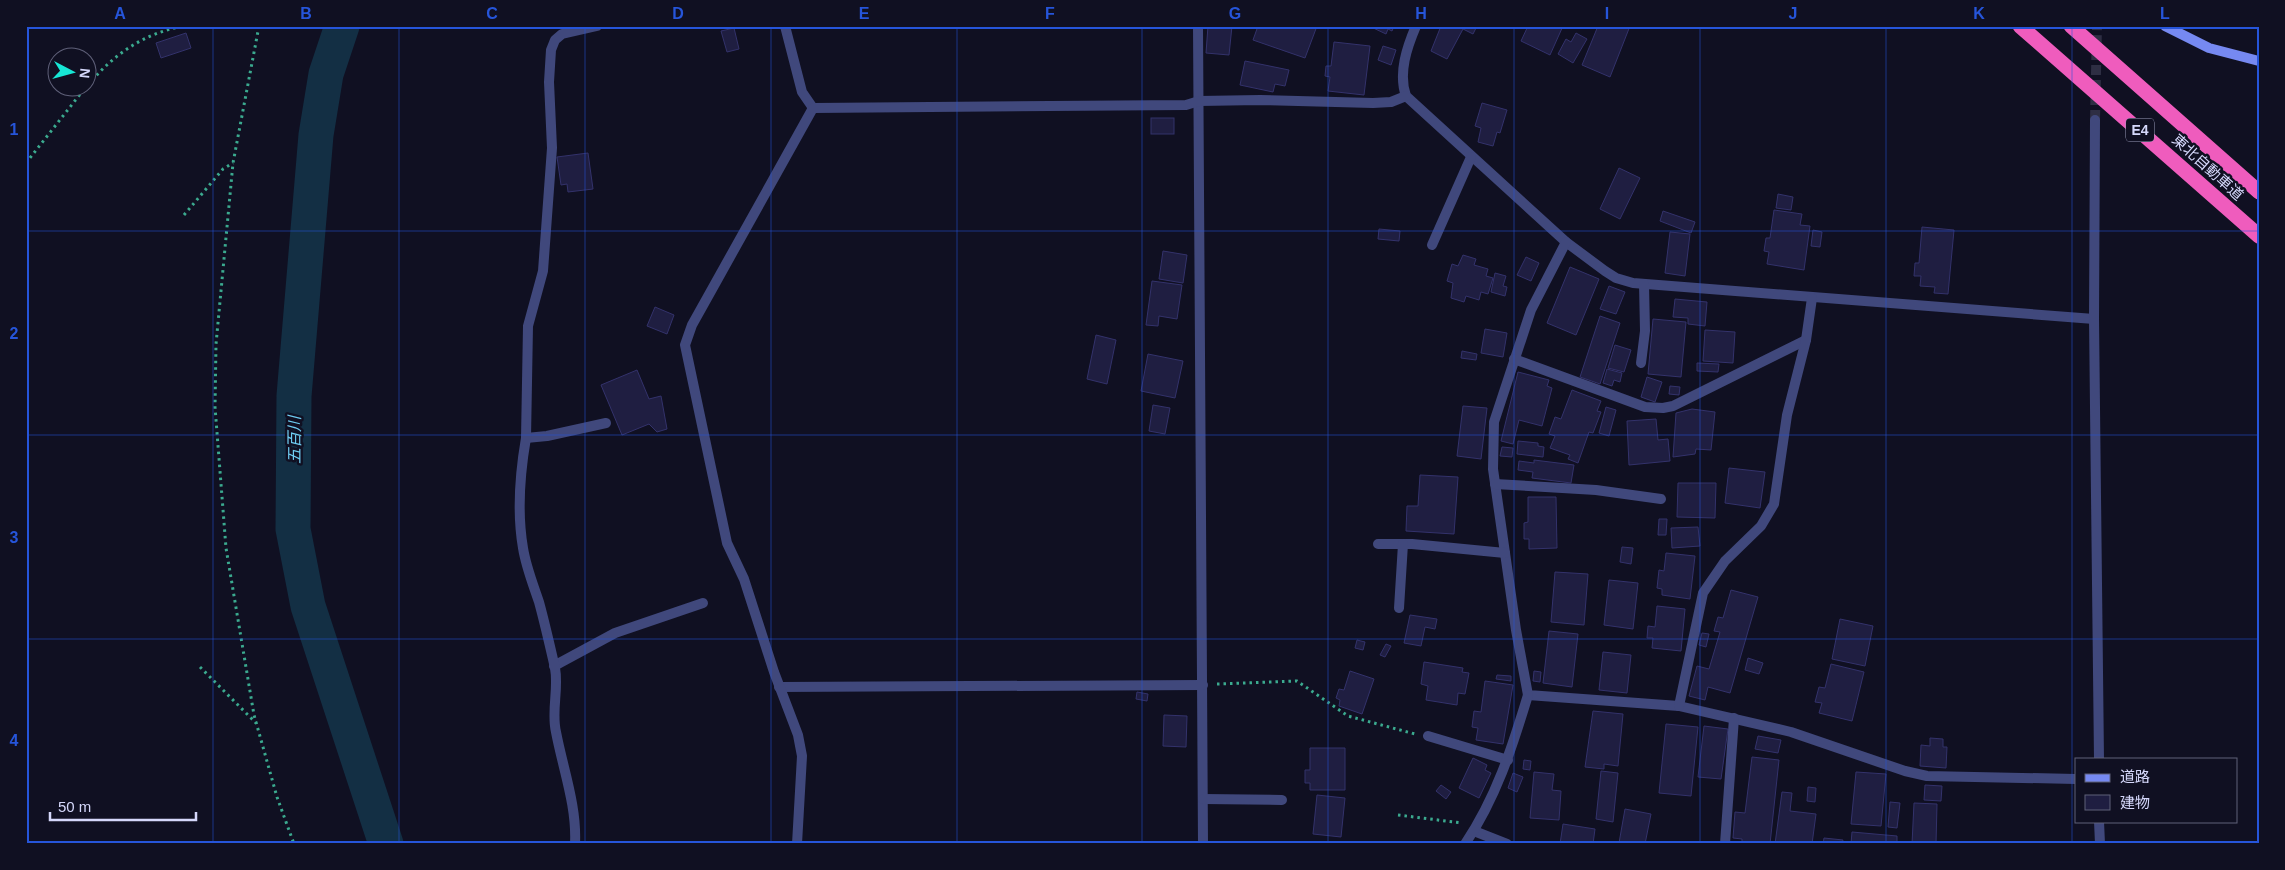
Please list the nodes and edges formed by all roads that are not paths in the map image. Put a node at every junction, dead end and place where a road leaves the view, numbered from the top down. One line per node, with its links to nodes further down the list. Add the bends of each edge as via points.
1 (597, 26): 25 (street, via 562,34 551,50 552,148 543,272 528,326)
2 (785, 26): 11 (street, via 802,92)
3 (1198, 26): 10 (street)
4 (1416, 26): 9 (street, via 1406,56)
5 (2020, 26): 15 (highway, 東北自動車道 / E4)
6 (2071, 26): 14 (highway, 東北自動車道 / E4)
7 (2165, 26): 8 (main road, via 2208,48)
8 (2259, 61)
9 (1406, 96): 10 (street, via 1391,102 1373,103); 13 (street)
10 (1199, 101): 11 (street, via 1186,105); 34 (street)
11 (813, 108): 35 (street, via 706,299 685,345 727,543 744,579)
12 (2095, 120): 20 (street)
13 (1471, 157): 16 (street); 17 (street)
14 (2259, 192)
15 (2259, 236)
16 (1566, 242): 18 (street, via 1616,278); 22 (street, via 1531,310)
17 (1432, 245)
18 (1644, 284): 19 (street); 23 (street, via 1645,331)
19 (1812, 298): 20 (street); 21 (street)
20 (2094, 318): 40 (street)
21 (1806, 340): 22 (street, via 1663,408 1645,407 1616,398); 37 (street, via 1787,416 1774,504 1761,526 1725,561 1703,593)
22 (1514, 359): 26 (street, via 1494,422)
23 (1641, 363)
24 (606, 424): 25 (street)
25 (526, 438): 33 (street, via 522,546)
26 (1495, 484): 27 (street, via 1596,490); 30 (street)
27 (1661, 499)
28 (1378, 544): 29 (street)
29 (1403, 544): 30 (street); 32 (street)
30 (1505, 552): 36 (street)
31 (704, 604): 33 (street, via 615,633)
32 (1399, 608)
33 (554, 666): 47 (street, via 554,726 572,803)
34 (1203, 684): 35 (street); 43 (street)
35 (779, 687): 48 (street, via 798,735 802,756)
36 (1528, 695): 37 (street); 41 (street)
37 (1679, 706): 38 (street)
38 (1734, 718): 42 (street, via 1791,732 1927,776); 52 (street)
39 (1428, 736): 41 (street)
40 (2099, 758)
41 (1508, 760): 46 (street)
42 (2075, 779)
43 (1203, 799): 44 (street); 49 (street)
44 (1282, 800)
45 (2099, 822): 53 (street)
46 (1476, 828): 50 (street); 51 (street)
47 (576, 844)
48 (797, 844)
49 (1204, 844)
50 (1465, 844)
51 (1507, 844)
52 (1725, 844)
53 (2100, 844)

